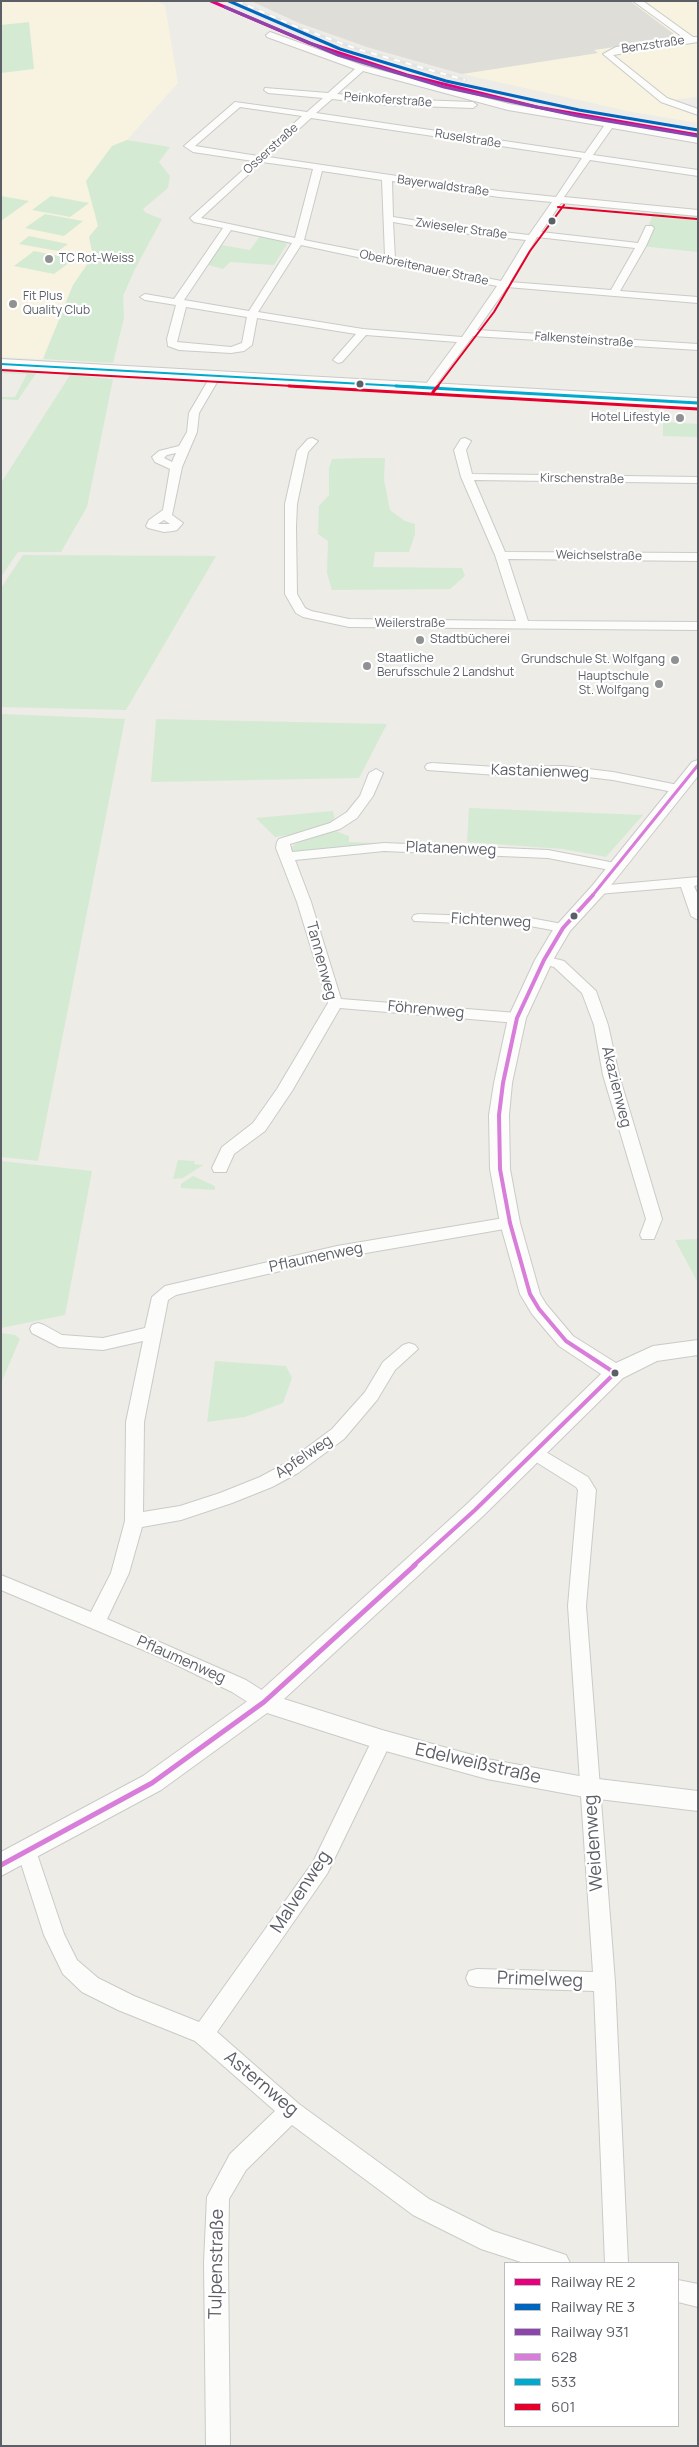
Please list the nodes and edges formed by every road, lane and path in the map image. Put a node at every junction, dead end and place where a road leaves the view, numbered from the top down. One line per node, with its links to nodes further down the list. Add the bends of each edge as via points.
1 (637, 1): 3 (street)
2 (270, 35): 4 (street)
3 (695, 39): 8 (street, Benzstraße, via 608,52 608,56 649,89)
4 (361, 68): 6 (street, Osserstraße); 9 (street)
5 (268, 90): 6 (street, Peinkoferstraße)
6 (329, 96): 9 (street, Peinkoferstraße); 11 (street, Osserstraße)
7 (698, 102): 8 (street)
8 (674, 104): 10 (street)
9 (508, 107): 12 (street)
10 (698, 112)
11 (309, 114): 14 (street, Ruselstraße, via 238,104 191,142); 15 (street, Ruselstraße); 16 (street, Osserstraße)
12 (609, 125): 13 (street); 15 (street)
13 (698, 140)
14 (189, 148): 16 (street, Bayerwaldstraße)
15 (588, 157): 18 (street, Ruselstraße); 20 (street)
16 (260, 158): 17 (street, Bayerwaldstraße); 23 (street, Osserstraße, via 195,218)
17 (318, 167): 19 (street, Bayerwaldstraße); 27 (street)
18 (698, 173)
19 (387, 178): 20 (street, Bayerwaldstraße); 22 (street)
20 (559, 201): 21 (street, Bayerwaldstraße); 26 (street)
21 (698, 213)
22 (390, 219): 26 (street, Zwieseler Straße, via 451,229); 29 (street)
23 (212, 224): 24 (street, Oberbreitenauer Straße)
24 (228, 228): 27 (street, Oberbreitenauer Straße); 34 (street, via 179,299)
25 (649, 228): 28 (street)
26 (533, 236): 28 (street, Zwieseler Straße); 30 (street)
27 (298, 242): 29 (street, Oberbreitenauer Straße); 35 (street)
28 (641, 246): 31 (street)
29 (390, 261): 30 (street, Oberbreitenauer Straße)
30 (502, 284): 31 (street, Oberbreitenauer Straße); 37 (street)
31 (614, 293): 33 (street, Oberbreitenauer Straße)
32 (145, 297): 34 (street, Falkensteinstraße)
33 (698, 300)
34 (181, 302): 35 (street, Falkensteinstraße); 35 (street, via 172,339 172,344 179,347 240,349 246,345)
35 (253, 314): 36 (street, Falkensteinstraße)
36 (363, 332): 37 (street, Falkensteinstraße); 39 (street)
37 (468, 336): 38 (street, Falkensteinstraße); 42 (street)
38 (698, 347)
39 (338, 360)
40 (1, 364): 41 (main road)
41 (215, 377): 42 (main road); 46 (street, via 194,413 192,432)
42 (428, 388): 43 (main road)
43 (698, 403)
44 (312, 441): 53 (street, Weilerstraße, via 303,451 291,504 291,594 300,610 314,617 349,623)
45 (465, 441): 48 (street, via 460,450)
46 (183, 448): 47 (street); 47 (street, via 163,453 158,458)
47 (176, 467): 50 (street)
48 (467, 477): 49 (street, Kirschenstraße); 51 (street)
49 (698, 480)
50 (166, 516)
51 (501, 555): 52 (street, Weichselstraße); 53 (street)
52 (698, 557)
53 (523, 625): 54 (street, Weilerstraße)
54 (698, 626)
55 (698, 765): 58 (street)
56 (432, 767): 58 (street, Kastanienweg, via 497,771 563,770)
57 (376, 773): 59 (street, via 366,796 352,815 335,826 284,842)
58 (678, 789): 60 (street)
59 (286, 857): 60 (street, Platanenweg, via 384,847 548,854); 67 (street, Tannenweg, via 304,902)
60 (616, 866): 62 (street)
61 (692, 881): 62 (street); 63 (street)
62 (598, 890): 65 (street)
63 (698, 916)
64 (419, 918): 65 (street, Fichtenweg, via 530,922)
65 (563, 928): 66 (street)
66 (544, 960): 68 (street); 71 (street, Akazienweg, via 559,964 589,991 654,1219)
67 (335, 1002): 68 (street, Föhrenweg); 69 (street, Tannenweg, via 264,1120 228,1151)
68 (517, 1018): 70 (street, via 498,1115 500,1169)
69 (220, 1168)
70 (510, 1223): 73 (street, Pflaumenweg, via 337,1252 171,1290 158,1302); 76 (street, via 530,1294 539,1309 566,1341)
71 (648, 1235)
72 (38, 1329): 73 (street, via 59,1340 103,1344)
73 (152, 1333): 78 (street, Pflaumenweg, via 135,1422)
74 (698, 1347): 76 (street, via 653,1354)
75 (409, 1349): 78 (street, Apfelweg, via 388,1366 356,1416 338,1434 292,1468 226,1498 181,1513)
76 (615, 1373): 77 (street)
77 (534, 1452): 81 (street); 83 (street, Weidenweg, via 582,1482 587,1490 577,1606)
78 (134, 1521): 80 (street, Pflaumenweg, via 120,1573)
79 (1, 1582): 80 (street, Pflaumenweg)
80 (96, 1620): 81 (street, Pflaumenweg, via 240,1686)
81 (264, 1702): 82 (street, Edelweißstraße); 85 (street, via 152,1783)
82 (382, 1740): 83 (street, Edelweißstraße, via 494,1770); 89 (street, Malvenweg, via 320,1868)
83 (590, 1788): 84 (street, Edelweißstraße); 88 (street, Weidenweg)
84 (698, 1801)
85 (27, 1852): 86 (street); 89 (street, Asternweg, via 54,1935 70,1966 97,1989)
86 (1, 1865)
87 (477, 1978): 88 (street, Primelweg)
88 (604, 1982): 92 (street, Weidenweg)
89 (202, 2034): 90 (street, Asternweg)
90 (291, 2111): 91 (street, Asternweg, via 421,2207 489,2240); 95 (street, Tulpenstraße, via 238,2162 218,2197)
91 (555, 2262)
92 (618, 2262)
93 (679, 2290): 94 (street)
94 (698, 2296)
95 (218, 2446)

